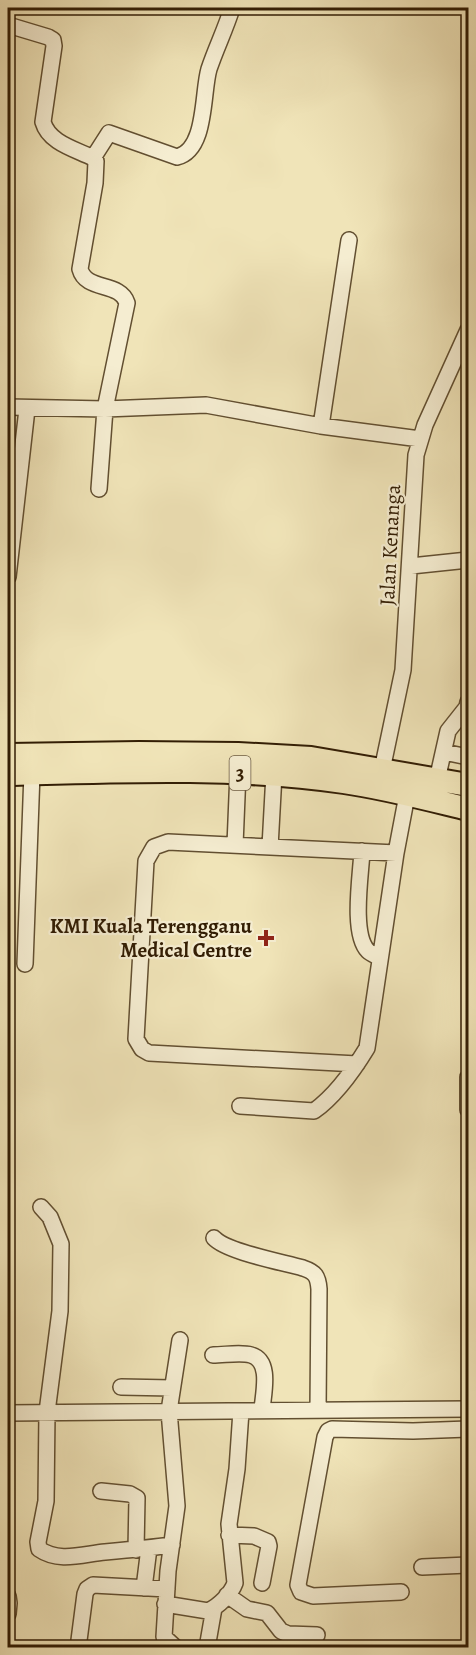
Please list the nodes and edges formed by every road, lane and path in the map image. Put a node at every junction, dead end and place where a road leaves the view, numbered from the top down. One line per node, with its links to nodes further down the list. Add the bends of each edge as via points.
1 (232, 8): 3 (street, via 208,71 202,122 190,150 177,157 109,133)
2 (8, 25): 3 (street, via 53,40 43,122 46,131)
3 (93, 158): 8 (street, via 95,183 82,276 120,292 127,303)
4 (349, 240): 9 (street)
5 (468, 330): 10 (street, Jalan Kenanga)
6 (8, 407): 7 (street)
7 (27, 409): 8 (street); 14 (street)
8 (105, 409): 9 (street, via 206,405); 11 (street)
9 (321, 426): 10 (street)
10 (420, 439): 13 (street, Jalan Kenanga)
11 (99, 489)
12 (468, 560): 13 (street)
13 (411, 566): 19 (street, Jalan Kenanga, via 403,670)
14 (8, 577)
15 (468, 702): 16 (street, via 448,731)
16 (444, 752): 18 (street); 24 (street)
17 (8, 755): 19 (highway, 3, via 238,754 311,758)
18 (468, 757)
19 (382, 770): 24 (highway, 3)
20 (238, 772): 21 (highway, 3); 23 (highway, 3); 28 (street)
21 (32, 773): 22 (highway, 3); 33 (street)
22 (8, 774)
23 (274, 774): 26 (highway, 3, via 345,782); 29 (street)
24 (438, 780): 25 (highway, 3)
25 (468, 786)
26 (407, 795): 27 (highway, 3); 31 (street)
27 (468, 808)
28 (235, 845): 29 (street); 34 (street, via 168,842 154,847 146,861 136,1039 149,1053)
29 (270, 847): 30 (street)
30 (362, 851): 31 (street); 32 (street, via 358,929 368,951)
31 (396, 853): 32 (street)
32 (380, 958): 34 (street, via 367,1048)
33 (25, 964)
34 (357, 1064): 36 (street, via 314,1111)
35 (468, 1077): 37 (street)
36 (240, 1106)
37 (468, 1110)
38 (41, 1207): 52 (street, via 50,1217 61,1244 60,1311)
39 (214, 1238): 48 (street, via 232,1248 316,1275)
40 (180, 1340): 44 (street)
41 (213, 1356): 47 (street, via 250,1354 258,1358 264,1367)
42 (121, 1387): 43 (street)
43 (148, 1387): 44 (street); 49 (street)
44 (172, 1388): 50 (street)
45 (416, 1409): 46 (street); 48 (street); 55 (street)
46 (468, 1409)
47 (262, 1410): 48 (street); 51 (street)
48 (318, 1410)
49 (147, 1411): 50 (street); 52 (street)
50 (169, 1411): 51 (street); 58 (street, via 177,1488)
51 (242, 1411): 57 (street)
52 (47, 1412): 53 (street); 59 (street, via 46,1501 39,1549 60,1557)
53 (8, 1413)
54 (468, 1430): 55 (street)
55 (413, 1431): 64 (street, via 328,1431 298,1585 301,1592 313,1596)
56 (101, 1491): 59 (street, via 137,1498)
57 (229, 1535): 62 (street, via 254,1536 268,1542); 65 (street, via 235,1583)
58 (172, 1545): 59 (street); 67 (street)
59 (143, 1549): 63 (street)
60 (468, 1565): 61 (street)
61 (422, 1567)
62 (262, 1584)
63 (144, 1588): 67 (street); 71 (street, via 99,1584 87,1589)
64 (401, 1592)
65 (227, 1595): 68 (street); 70 (street, via 247,1609 267,1613 281,1631)
66 (8, 1596): 69 (street)
67 (166, 1597): 68 (street, via 202,1611); 72 (street, via 164,1637)
68 (214, 1608): 73 (street)
69 (8, 1614)
70 (317, 1635)
71 (78, 1647)
72 (176, 1647)
73 (207, 1647)

